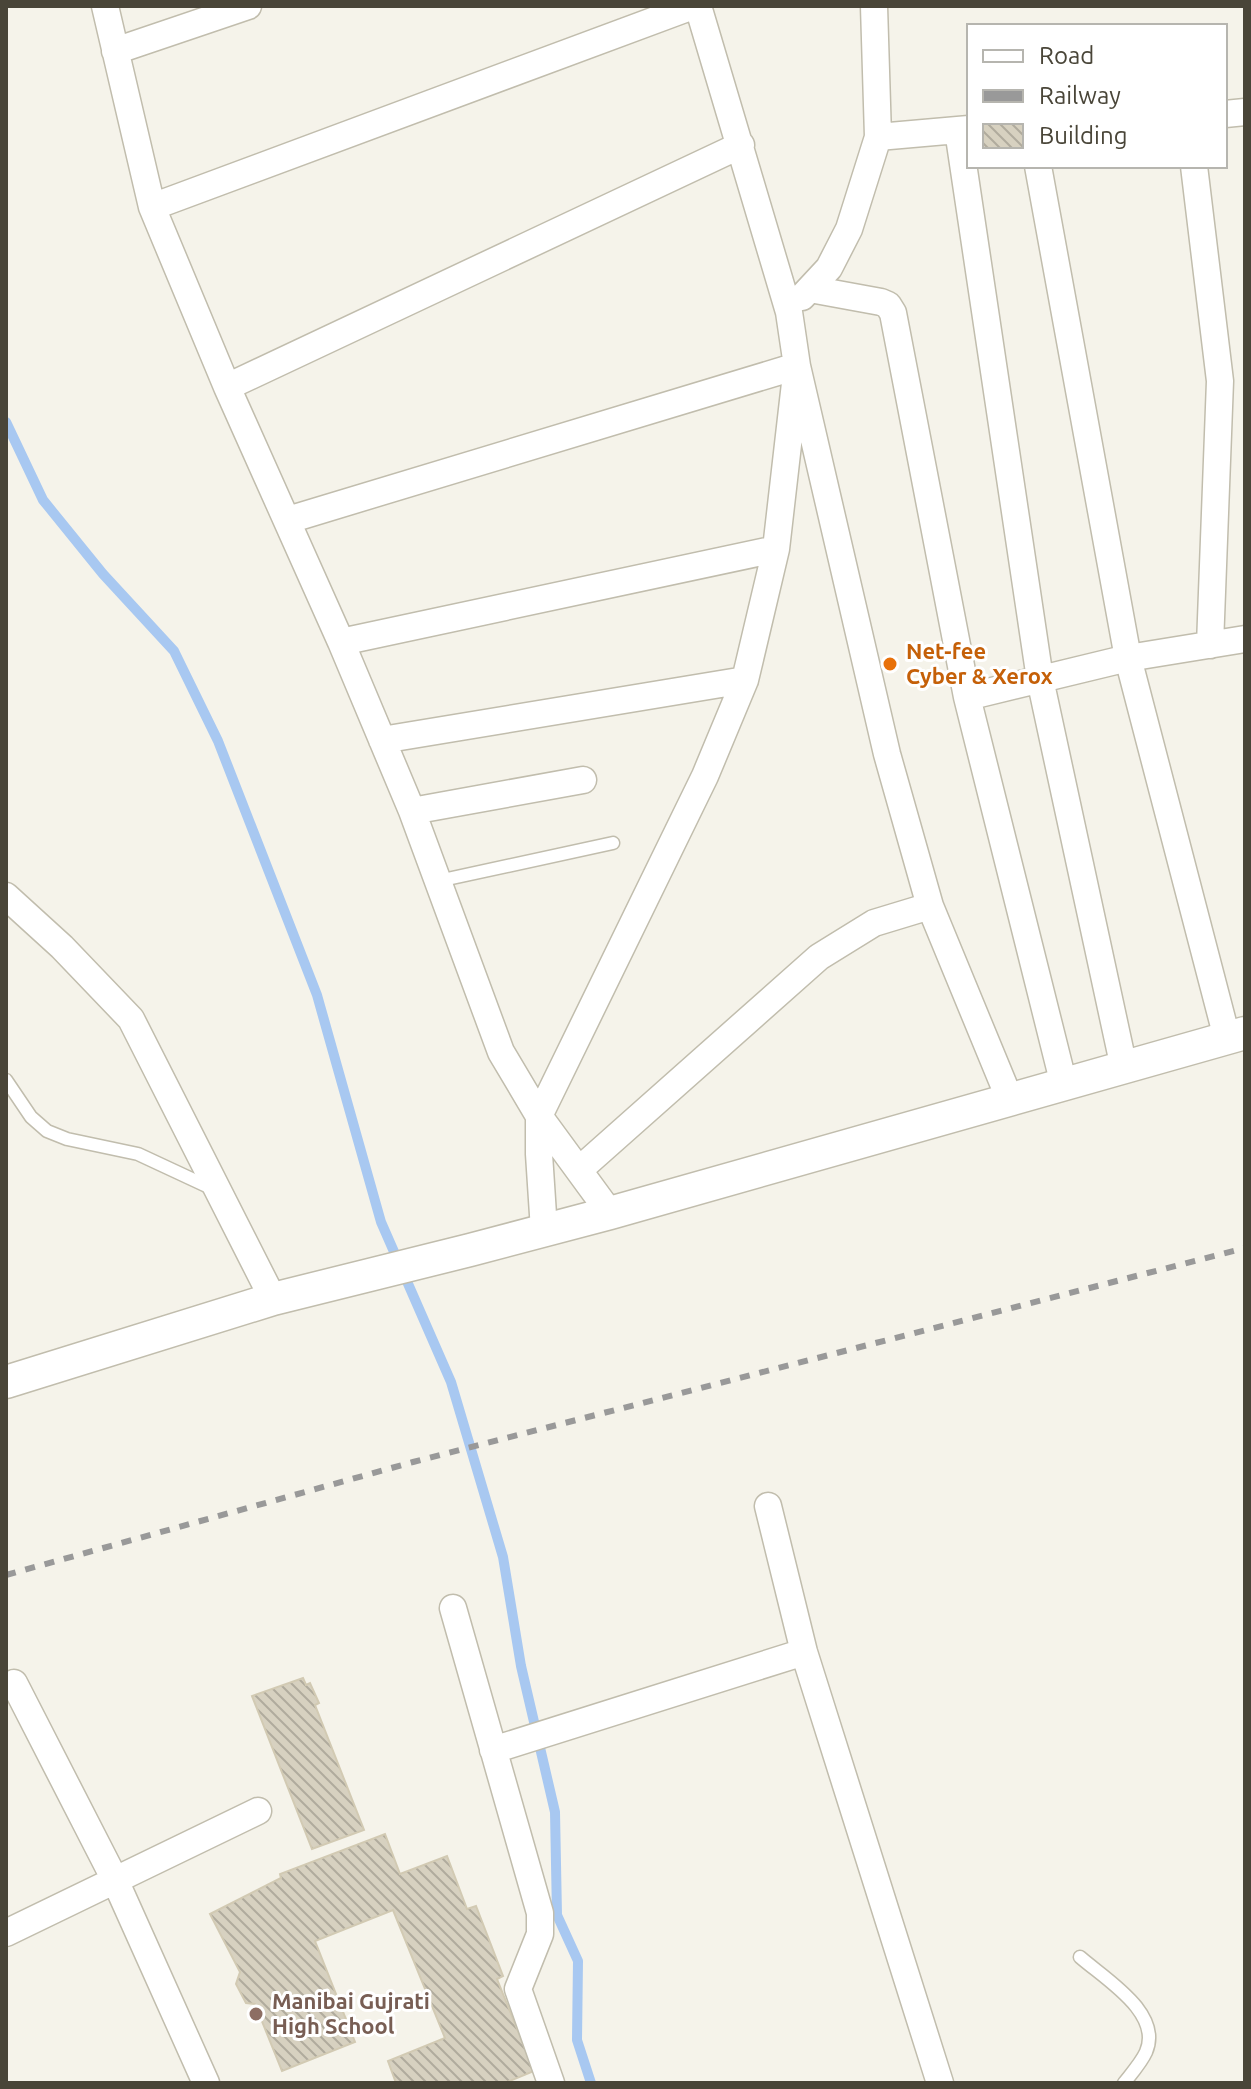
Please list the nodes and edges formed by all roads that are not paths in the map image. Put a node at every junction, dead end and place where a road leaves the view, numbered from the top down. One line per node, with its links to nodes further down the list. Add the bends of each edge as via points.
1 (105, 6): 5 (street)
2 (248, 6): 5 (street)
3 (696, 6): 8 (street); 13 (street)
4 (874, 6): 7 (street)
5 (115, 51): 13 (street)
6 (964, 129): 7 (street); 9 (street)
7 (878, 137): 14 (street, via 849,229 829,268)
8 (741, 145): 15 (street); 17 (street)
9 (967, 151)
10 (969, 168): 24 (street)
11 (1038, 168): 23 (street)
12 (1194, 168): 22 (street, via 1220,381)
13 (152, 207): 17 (street)
14 (810, 289): 15 (street); 26 (street, via 881,302 893,313)
15 (789, 312): 16 (street)
16 (797, 366): 18 (street); 19 (street); 33 (street, via 887,754)
17 (227, 387): 18 (street)
18 (288, 520): 21 (street)
19 (776, 549): 21 (street); 25 (street)
20 (1245, 639): 22 (street)
21 (341, 642): 27 (street)
22 (1210, 645): 23 (street)
23 (1128, 658): 24 (street); 34 (street)
24 (1040, 679): 26 (street); 35 (street)
25 (745, 680): 27 (street); 39 (street, via 705,776)
26 (967, 697): 37 (street)
27 (382, 740): 29 (street)
28 (583, 780): 29 (street)
29 (412, 811): 31 (street)
30 (613, 843): 31 (lane)
31 (438, 881): 39 (street, via 501,1052)
32 (6, 896): 41 (street, via 131,1019)
33 (930, 906): 38 (street); 40 (street, via 874,923 819,957)
34 (1236, 1036): 35 (street)
35 (1124, 1068): 37 (street)
36 (6, 1080): 41 (lane, via 47,1131 138,1154)
37 (1064, 1085): 38 (street)
38 (1010, 1100): 42 (street)
39 (539, 1116): 40 (street); 43 (street)
40 (579, 1170): 42 (street)
41 (219, 1192): 44 (street)
42 (610, 1213): 43 (street)
43 (544, 1230): 44 (street)
44 (273, 1299): 45 (street)
45 (6, 1382)
46 (768, 1506): 48 (street)
47 (453, 1608): 50 (street)
48 (804, 1652): 50 (street); 57 (street)
49 (14, 1683): 52 (street)
50 (499, 1748): 56 (street, via 540,1913 540,1934 518,1989)
51 (258, 1811): 52 (street)
52 (115, 1880): 53 (street); 55 (street)
53 (6, 1933)
54 (1080, 1957): 58 (lane, via 1138,2006 1149,2030 1147,2052)
55 (206, 2083)
56 (551, 2083)
57 (940, 2083)
58 (1124, 2083)

